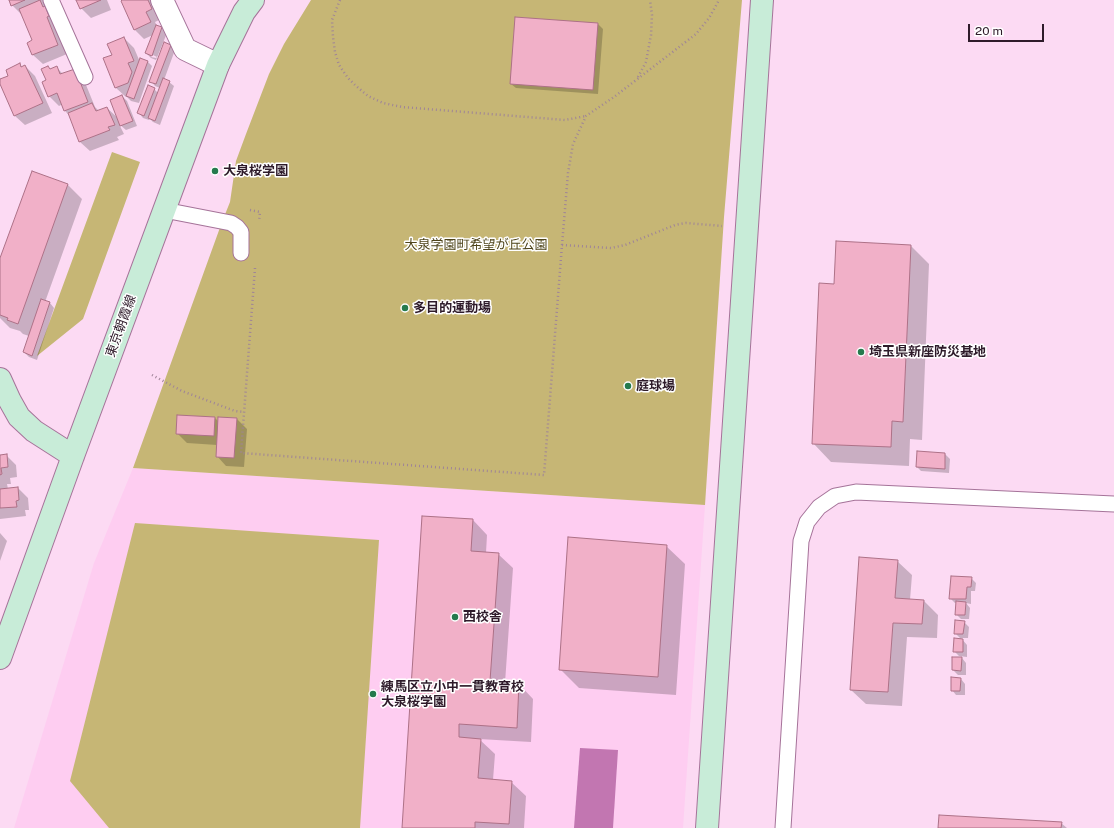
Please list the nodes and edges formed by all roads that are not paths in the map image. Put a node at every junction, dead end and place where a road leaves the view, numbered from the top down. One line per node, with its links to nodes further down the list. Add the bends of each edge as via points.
1 (51, 0): 6 (lane)
2 (162, 0): 5 (street, via 185,49)
3 (253, 0): 5 (street, 東京朝霞線, via 244,12)
4 (762, 0): 13 (street)
5 (218, 65): 7 (street, 東京朝霞線)
6 (85, 77)
7 (164, 210): 8 (lane, via 226,222 237,227 241,232); 10 (street, 東京朝霞線)
8 (241, 254)
9 (0, 379): 10 (street, via 19,417 34,431)
10 (73, 456): 12 (street, 東京朝霞線)
11 (1114, 504): 14 (lane, via 856,492 836,496 819,507 807,522 801,541)
12 (0, 658)
13 (707, 828)
14 (783, 828)

